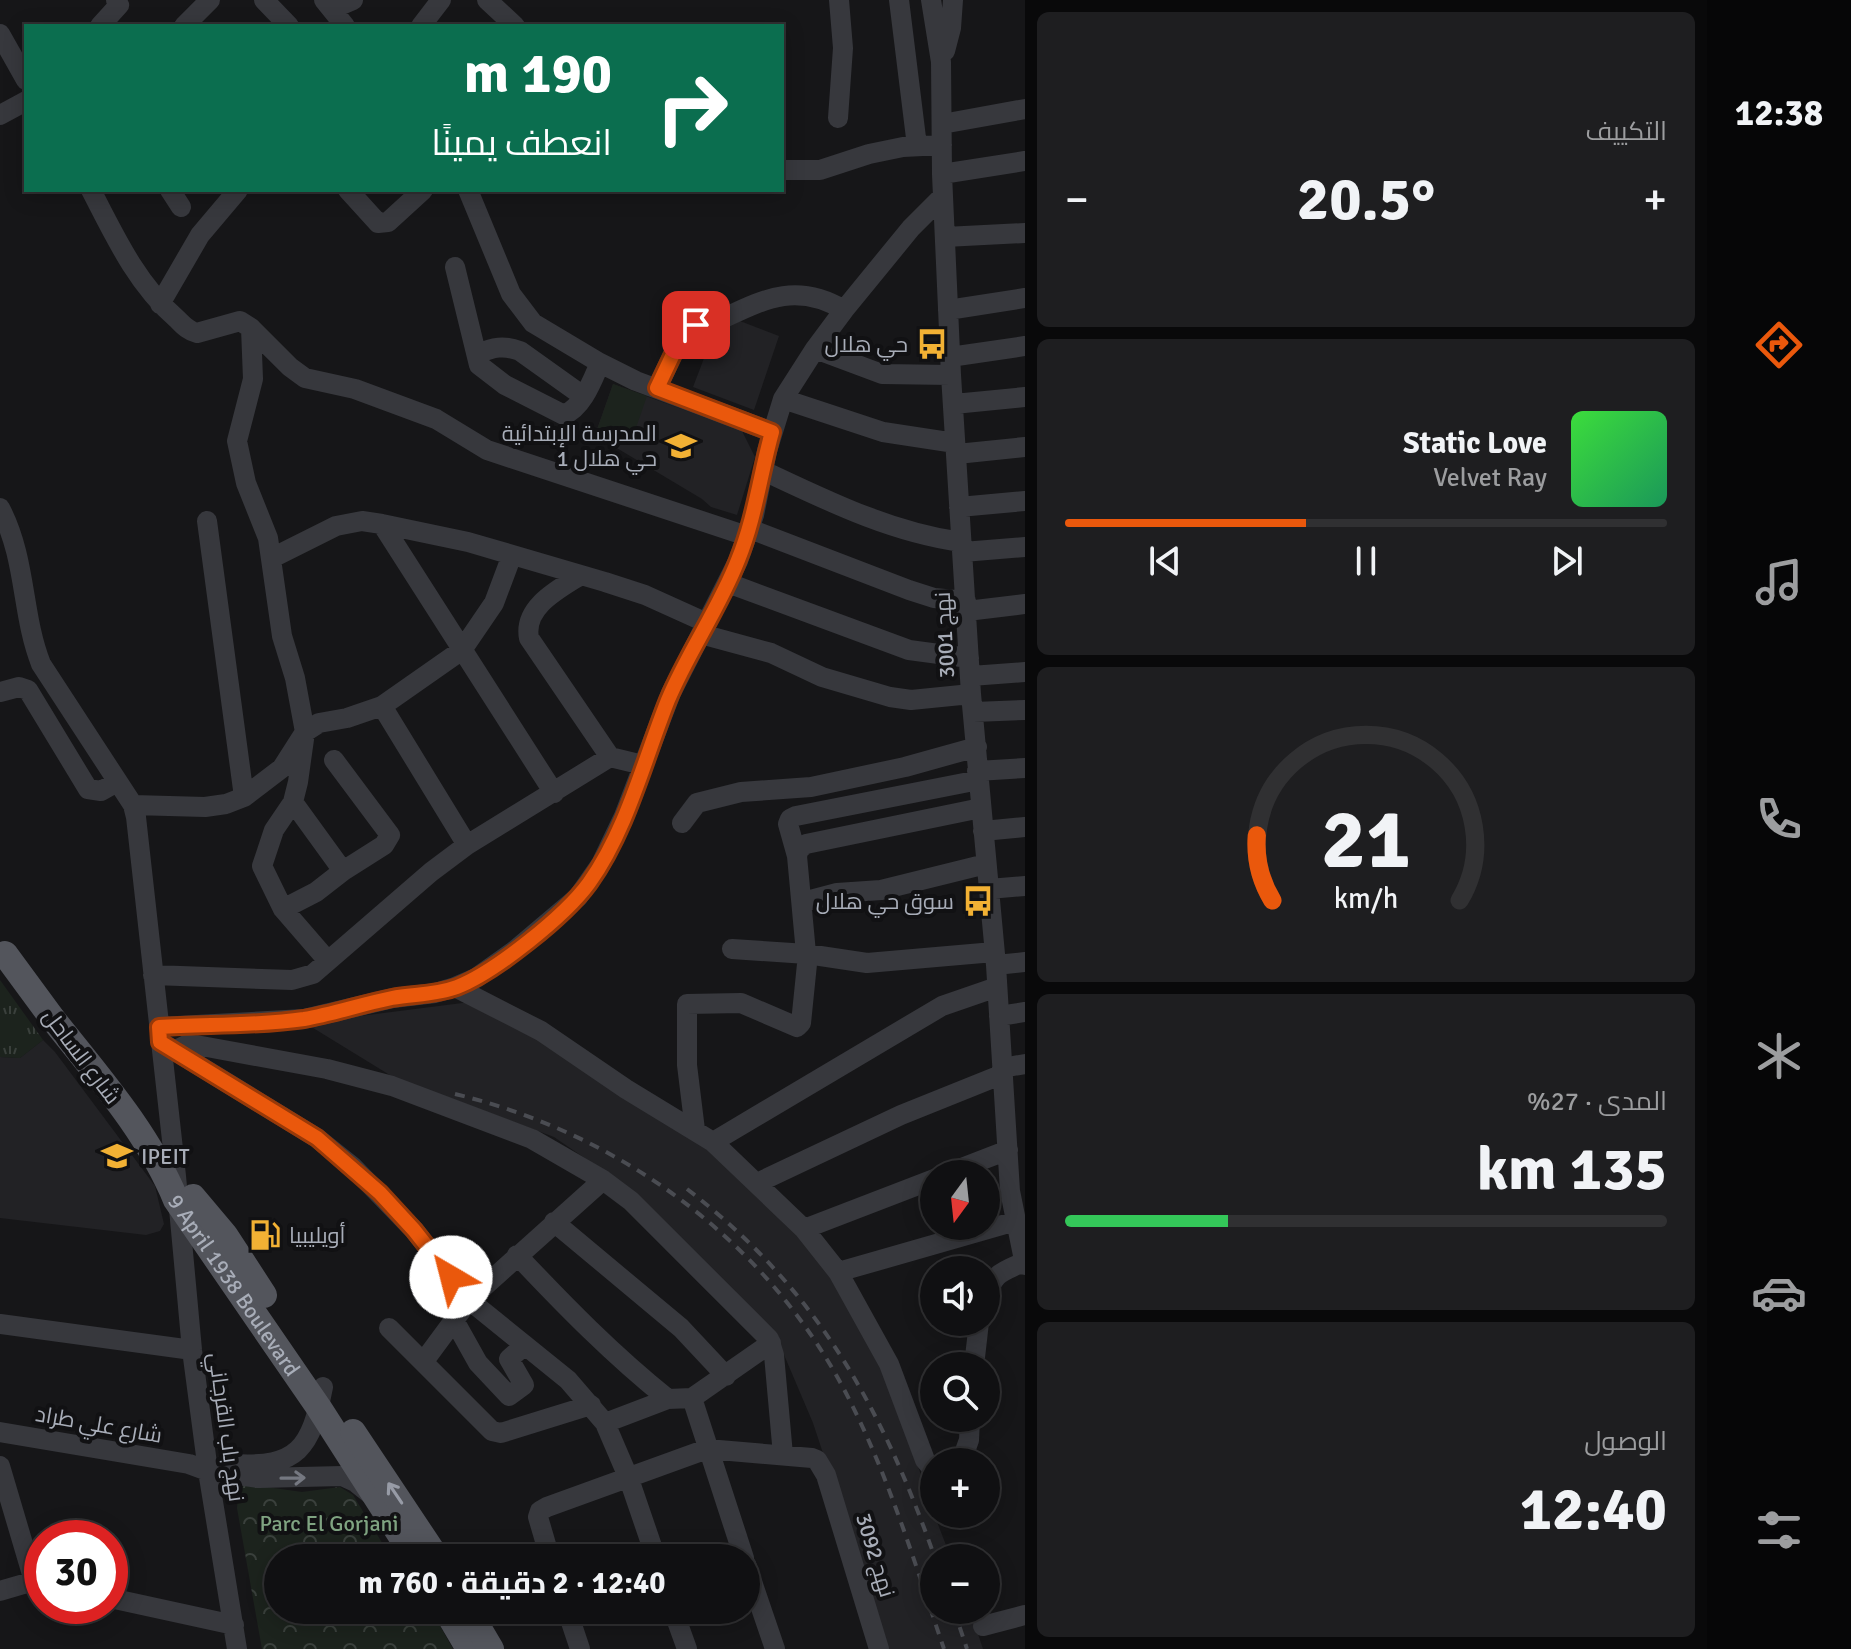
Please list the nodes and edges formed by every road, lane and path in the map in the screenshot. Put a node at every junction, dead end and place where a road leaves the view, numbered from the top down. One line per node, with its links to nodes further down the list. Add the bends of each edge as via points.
1 (116, 0): 12 (street, via 117,10)
2 (264, 0): 15 (street)
3 (353, 0): 11 (street)
4 (441, 0): 16 (street)
5 (487, 0): 17 (street)
6 (839, 0): 24 (street, via 843,48)
7 (899, 0): 27 (street)
8 (933, 0): 19 (street, نهج 3001)
9 (953, 0): 19 (street)
10 (204, 2): 13 (street); 14 (street)
11 (334, 12)
12 (102, 24)
13 (186, 24)
14 (213, 24)
15 (287, 24)
16 (426, 24)
17 (513, 24)
18 (0, 34): 20 (street)
19 (941, 62): 25 (street, نهج 3001)
20 (24, 76)
21 (24, 102): 23 (street)
22 (1025, 109): 25 (street)
23 (0, 115)
24 (838, 118)
25 (942, 124): 26 (street, نهج 3001)
26 (942, 145): 27 (street); 30 (street, نهج 3001)
27 (917, 146): 29 (street, via 820,170)
28 (1025, 161): 30 (street)
29 (784, 170)
30 (942, 174): 36 (street, نهج 3001)
31 (92, 192): 41 (street, via 134,271)
32 (236, 192): 41 (street, via 200,235)
33 (350, 192): 34 (street, via 382,224)
34 (421, 192)
35 (469, 192): 44 (street, via 511,294)
36 (943, 196): 38 (street, نهج 3001); 42 (street)
37 (1025, 233): 38 (street)
38 (945, 237): 43 (street, نهج 3001)
39 (455, 267): 49 (street)
40 (1025, 298): 43 (street)
41 (160, 304): 45 (street, via 194,333 240,321)
42 (844, 310): 47 (street); 52 (street, via 806,294 784,294 709,325 685,329)
43 (948, 310): 51 (street, نهج 3001)
44 (533, 323): 48 (street); 50 (street)
45 (251, 328): 66 (street, via 305,378 349,387 436,419 487,450); 70 (street, via 253,379 237,441)
46 (1025, 346): 51 (street)
47 (815, 349): 51 (street, via 882,374); 55 (street)
48 (520, 351): 49 (street, via 493,347); 53 (street)
49 (478, 354): 53 (street, via 479,365 488,373 564,415)
50 (600, 363): 52 (street); 53 (street)
51 (951, 366): 56 (street, نهج 3001)
52 (657, 388): 57 (street)
53 (583, 396)
54 (1025, 397): 56 (street)
55 (783, 399): 57 (street); 59 (street)
56 (954, 404): 59 (street, نهج 3001)
57 (772, 432): 60 (street)
58 (1025, 447): 59 (street)
59 (956, 449): 62 (street, نهج 3001)
60 (764, 471): 66 (street); 67 (street, via 855,513)
61 (1025, 501): 62 (street)
62 (959, 507): 67 (street, نهج 3001)
63 (0, 508): 89 (street, via 22,570 41,664)
64 (207, 521): 91 (street)
65 (382, 524): 69 (street); 70 (street, via 336,526); 76 (street)
66 (749, 532): 72 (street); 74 (street)
67 (962, 547): 68 (street); 74 (street, نهج 3001)
68 (1025, 547)
69 (512, 555): 71 (street); 76 (street, via 488,614)
70 (272, 558): 82 (street, via 282,636)
71 (581, 575): 75 (street, via 645,595); 84 (street, via 544,600 528,633)
72 (728, 583): 75 (street); 78 (street, via 909,650)
73 (1025, 604): 74 (street)
74 (966, 606): 78 (street, نهج 3001)
75 (704, 628): 78 (street, via 822,677 890,697 911,700); 86 (street)
76 (462, 650): 80 (street); 90 (street)
77 (1025, 672): 78 (street)
78 (971, 685): 81 (street); 83 (street, نهج 3001)
79 (0, 692): 89 (street, via 28,690 88,789 101,791)
80 (382, 706): 82 (street, via 323,721); 98 (street)
81 (1025, 710)
82 (305, 732): 91 (street, via 282,768); 92 (street)
83 (977, 747): 88 (street, نهج 3001); 95 (street, via 811,787 741,792 697,803)
84 (610, 757): 86 (street); 90 (street)
85 (334, 760): 101 (street, via 390,835 384,845)
86 (643, 765): 113 (street, via 601,864 578,897 501,960)
87 (1025, 768): 88 (street)
88 (978, 775): 94 (street, نهج 3001); 99 (street, via 796,816 788,824)
89 (117, 782): 93 (street)
90 (554, 793): 98 (street)
91 (244, 797): 93 (street, via 205,807)
92 (293, 802): 101 (street); 105 (street, via 262,861)
93 (133, 805): 112 (street, نهج باب القرجاني)
94 (981, 808): 97 (street, نهج 3001); 99 (street, via 806,844)
95 (682, 823)
96 (1025, 827): 97 (street)
97 (983, 831): 100 (street, نهج 3001)
98 (467, 845): 110 (street)
99 (797, 856): 104 (street)
100 (986, 864): 103 (street, نهج 3001); 104 (street, via 881,890)
101 (343, 871): 105 (street)
102 (1025, 886): 103 (street)
103 (989, 889): 109 (street, نهج 3001)
104 (803, 902): 108 (street)
105 (283, 909): 110 (street)
106 (732, 949): 108 (street)
107 (3, 950): 125 (main road, شارع الساحل, bridge)
108 (807, 954): 109 (street, via 867,963); 120 (street, via 799,1027 741,1003 687,1004)
109 (995, 959): 111 (street); 114 (street, نهج 3001)
110 (328, 961): 112 (street, via 313,974 292,980)
111 (1025, 962)
112 (153, 975): 117 (street, نهج باب القرجاني)
113 (455, 987): 117 (street, via 304,1019); 120 (street, via 541,1031)
114 (997, 987): 116 (street, نهج 3001); 121 (street, via 942,1006)
115 (1025, 1012): 116 (street)
116 (999, 1016): 119 (street, نهج 3001)
117 (164, 1040): 124 (street, via 294,1061 392,1086 532,1139); 125 (street, نهج باب القرجاني); 137 (street, via 352,1166 414,1230)
118 (1025, 1064): 119 (street)
119 (1002, 1071): 122 (street, نهج 3001); 126 (street)
120 (695, 1130): 121 (street)
121 (713, 1142): 126 (street)
122 (1013, 1143): 123 (street); 128 (street, نهج 3001)
123 (976, 1160)
124 (603, 1180): 129 (street); 141 (street, via 631,1201)
125 (172, 1181): 131 (main road, 9 April 1938 Boulevard); 133 (street, نهج باب القرجاني)
126 (757, 1183): 130 (street)
127 (920, 1184): 130 (street)
128 (1018, 1212): 134 (street, نهج 3001); 135 (street)
129 (554, 1222): 132 (street); 145 (street, via 681,1328)
130 (804, 1229): 135 (street)
131 (217, 1241): 133 (street, via 193,1244); 146 (main road, 9 April 1938 Boulevard)
132 (517, 1255): 137 (street); 148 (street, via 621,1362)
133 (184, 1257): 143 (street, نهج باب القرجاني)
134 (1024, 1259): 136 (street)
135 (838, 1272): 152 (street, via 889,1364)
136 (1000, 1272)
137 (469, 1300): 138 (street); 142 (street)
138 (454, 1320): 142 (street, via 478,1363 509,1396 524,1385 509,1359); 144 (street)
139 (0, 1324): 143 (street)
140 (389, 1328): 144 (street)
141 (771, 1343): 145 (street); 154 (street)
142 (525, 1345): 149 (street)
143 (192, 1350): 156 (street, نهج باب القرجاني)
144 (424, 1361): 149 (street, via 492,1431 501,1433)
145 (726, 1376): 147 (street)
146 (321, 1397): 156 (street, شارع علي طراد, via 301,1448 279,1462); 158 (main road, 9 April 1938 Boulevard); 161 (main road, 9 April 1938 Boulevard, one-way to 146)
147 (692, 1398): 148 (street); 153 (street)
148 (668, 1399): 150 (street)
149 (591, 1405): 150 (street)
150 (605, 1423): 157 (street)
151 (0, 1432): 156 (street, شارع علي طراد)
152 (920, 1448)
153 (707, 1449): 154 (street); 157 (street); 164 (street)
154 (783, 1455): 182 (street, نهج 3092, via 817,1460 826,1475)
155 (0, 1466): 159 (street)
156 (201, 1466): 158 (street, شارع علي طراد, one-way to 158, via 259,1478 342,1476); 174 (street, نهج باب القرجاني)
157 (629, 1479): 162 (street, via 540,1511); 163 (street)
158 (375, 1498): 160 (main road, 9 April 1938 Boulevard)
159 (24, 1539)
160 (406, 1544)
161 (427, 1544)
162 (545, 1544)
163 (651, 1544)
164 (739, 1544)
165 (24, 1585): 166 (street)
166 (0, 1591)
167 (128, 1602): 174 (street)
168 (760, 1605): 181 (street)
169 (1025, 1615): 175 (street)
170 (454, 1624): 177 (main road)
171 (476, 1624): 178 (main road)
172 (572, 1624): 179 (street)
173 (678, 1624): 180 (street)
174 (234, 1625): 176 (street, نهج باب القرجاني)
175 (983, 1626)
176 (237, 1649)
177 (469, 1649)
178 (491, 1649)
179 (580, 1649)
180 (687, 1649)
181 (775, 1649)
182 (879, 1649)

